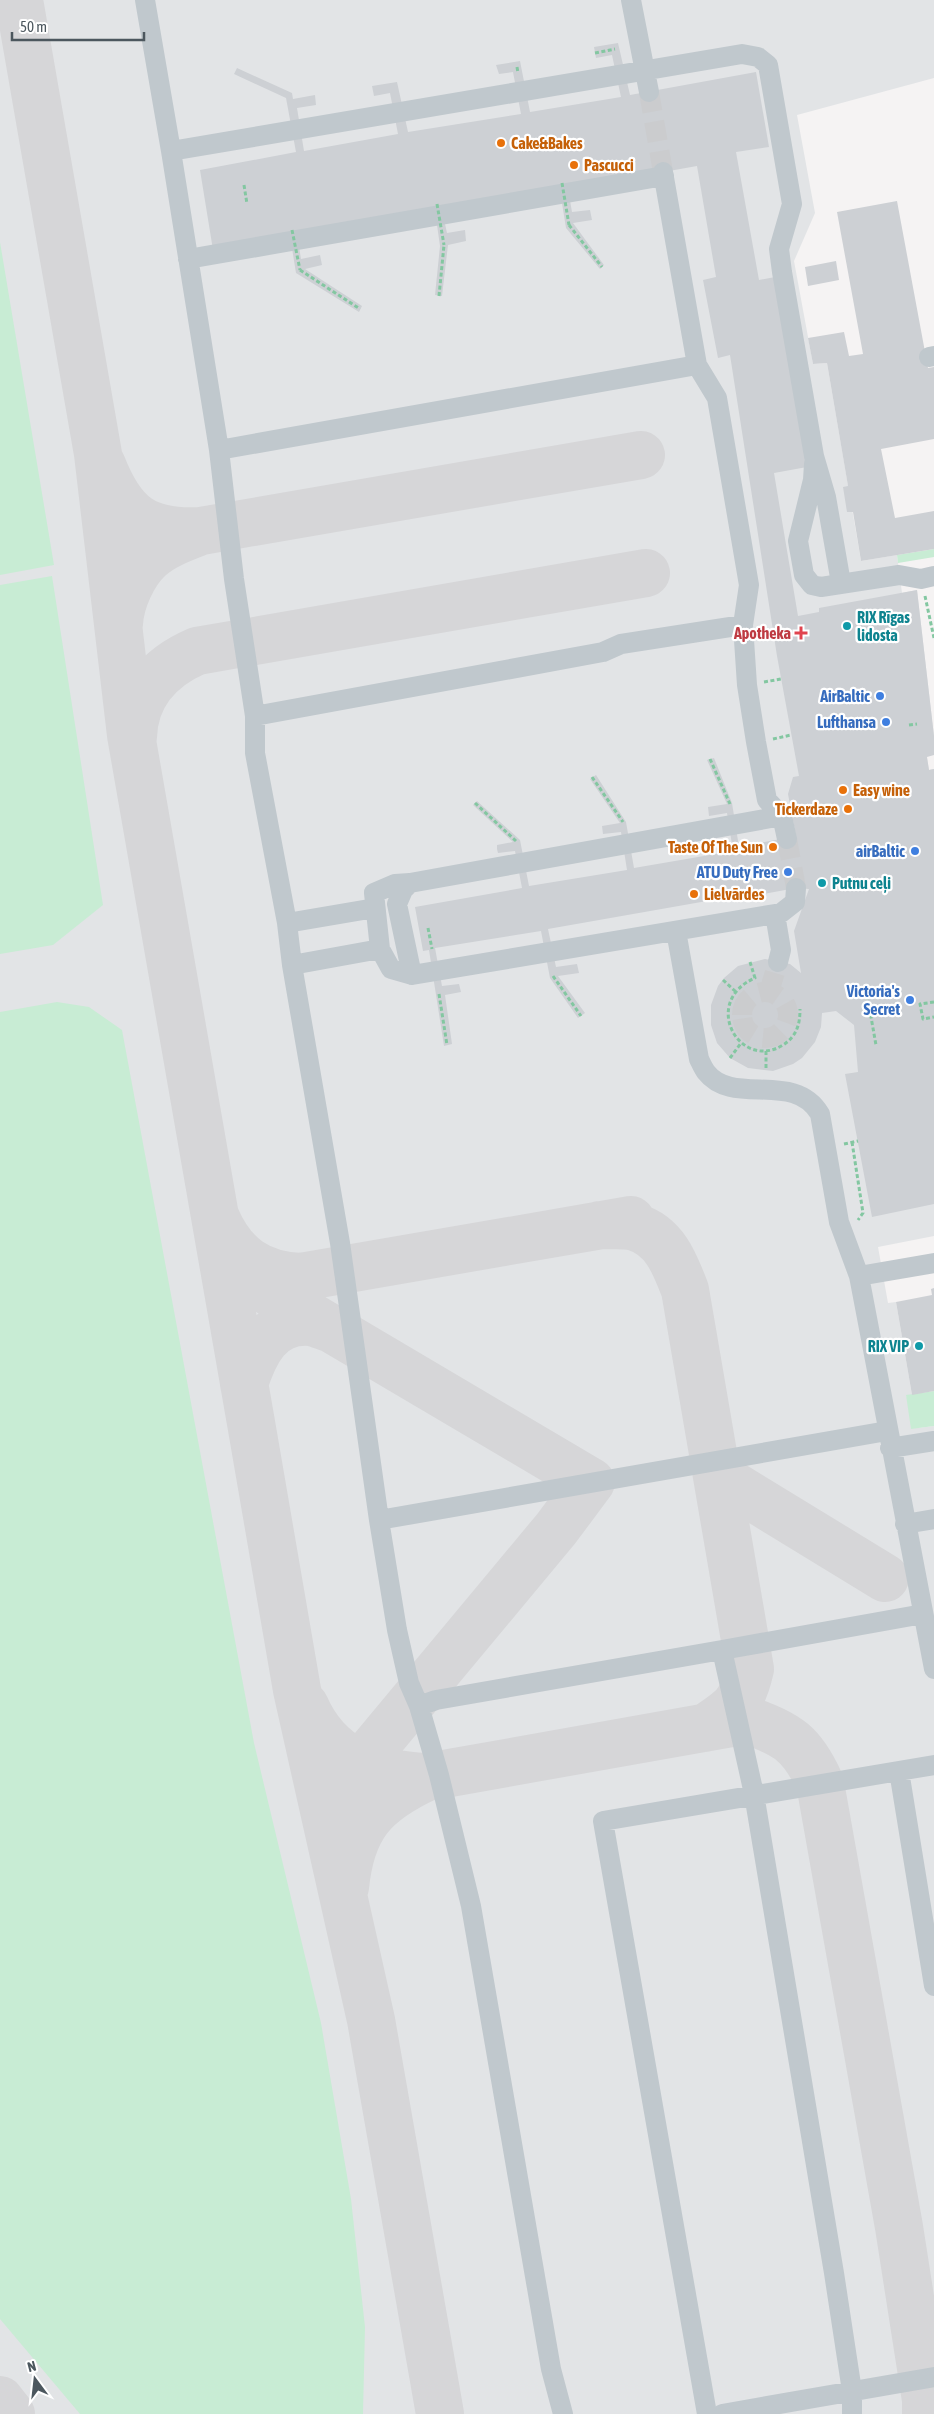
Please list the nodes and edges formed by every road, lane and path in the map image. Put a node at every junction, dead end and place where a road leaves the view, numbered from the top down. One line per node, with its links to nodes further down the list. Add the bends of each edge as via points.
1 (145, 0): 9 (lane)
2 (631, 0): 6 (lane)
3 (615, 49): 4 (path)
4 (595, 53)
5 (517, 67): 7 (path)
6 (643, 70): 8 (lane); 9 (lane); 21 (lane, via 742,54 758,57 768,66 792,204 779,249)
7 (518, 73)
8 (649, 92)
9 (171, 151): 15 (lane)
10 (562, 183): 16 (path, bridge, via 569,225)
11 (244, 185): 12 (path)
12 (247, 204)
13 (437, 204): 17 (path, bridge, via 444,245)
14 (292, 230): 18 (path, bridge, via 300,270)
15 (188, 259): 19 (lane, via 664,174); 20 (lane)
16 (602, 267)
17 (439, 296)
18 (360, 309)
19 (697, 365): 20 (lane); 24 (lane, via 717,398 749,585)
20 (219, 450): 28 (lane)
21 (814, 456): 23 (lane, via 826,497); 23 (lane, via 813,480 798,541 804,575 812,585)
22 (927, 578): 23 (lane, via 899,575); 25 (path)
23 (841, 584)
24 (743, 625): 28 (lane, via 621,644 603,652); 37 (lane, via 747,685 767,800)
25 (934, 638)
26 (781, 678): 27 (path)
27 (761, 682)
28 (255, 716): 45 (lane, via 255,753)
29 (917, 724): 30 (path)
30 (909, 725)
31 (791, 735): 32 (path)
32 (772, 739)
33 (710, 759): 36 (path)
34 (592, 777): 38 (path)
35 (475, 803): 40 (path)
36 (730, 804)
37 (782, 816): 39 (lane); 41 (lane)
38 (623, 822)
39 (787, 839)
40 (516, 840)
41 (410, 883): 43 (lane, via 395,884 374,893); 53 (lane, via 397,904)
42 (796, 888): 44 (lane, via 795,902)
43 (375, 908): 45 (lane); 48 (lane)
44 (775, 914): 47 (lane); 51 (lane, via 781,950)
45 (288, 923): 52 (lane)
46 (428, 928): 49 (path)
47 (676, 931): 53 (lane); 70 (lane, via 699,1058 707,1073 720,1084 796,1093 814,1104 820,1114 839,1222)
48 (380, 949): 52 (lane); 53 (lane, via 391,969)
49 (432, 949)
50 (750, 962): 57 (path, via 755,978)
51 (778, 962)
52 (292, 965): 74 (lane, via 340,1244)
53 (412, 975)
54 (553, 976): 61 (path)
55 (723, 980): 57 (path)
56 (866, 989): 65 (path)
57 (735, 991): 63 (path, via 727,1014 729,1026)
58 (439, 994): 64 (path)
59 (934, 1002): 62 (path, via 920,1004 922,1019)
60 (800, 1009): 66 (path, via 796,1032 778,1048)
61 (581, 1016)
62 (934, 1017)
63 (741, 1043): 66 (path, via 754,1050); 67 (path)
64 (447, 1045)
65 (876, 1045)
66 (766, 1050): 68 (path)
67 (730, 1058)
68 (766, 1070)
69 (934, 1263): 70 (lane)
70 (859, 1276): 71 (lane)
71 (889, 1440): 72 (lane); 74 (lane); 75 (lane)
72 (934, 1440)
73 (934, 1519): 75 (lane)
74 (379, 1520): 79 (lane, via 402,1654)
75 (905, 1524): 76 (lane)
76 (928, 1626): 77 (lane); 78 (lane)
77 (722, 1650): 79 (lane, via 436,1700); 82 (lane)
78 (934, 1669)
79 (418, 1706): 86 (lane, via 439,1775 471,1906)
80 (934, 1765): 81 (lane)
81 (898, 1771): 82 (lane); 83 (lane)
82 (754, 1794): 85 (lane); 87 (lane, via 603,1821)
83 (934, 1986)
84 (934, 2377): 85 (lane)
85 (852, 2391): 88 (lane); 89 (lane)
86 (562, 2414)
87 (707, 2414)
88 (722, 2414)
89 (852, 2414)

